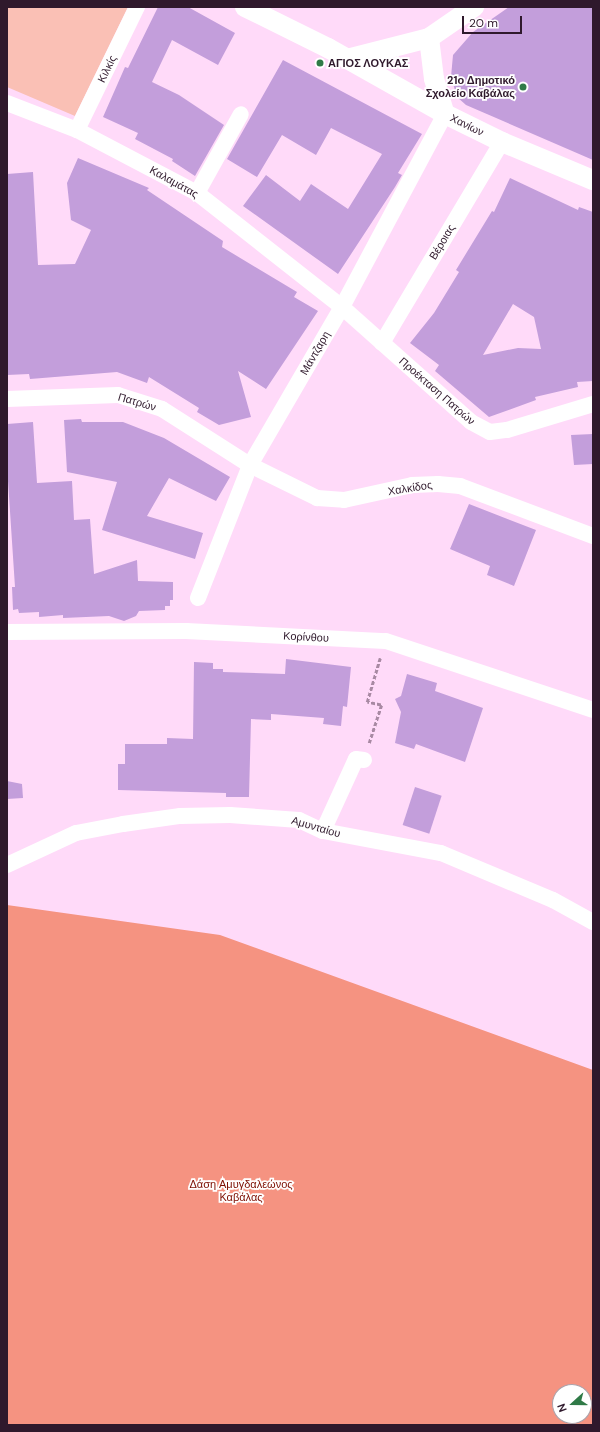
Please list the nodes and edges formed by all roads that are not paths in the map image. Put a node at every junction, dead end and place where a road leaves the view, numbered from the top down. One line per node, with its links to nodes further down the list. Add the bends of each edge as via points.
1 (137, 7): 9 (street, Κιλκίς)
2 (246, 7): 5 (street, Χανίων)
3 (474, 7): 4 (street)
4 (429, 38): 5 (street); 8 (street, via 434,79)
5 (347, 59): 8 (street, Χανίων)
6 (7, 103): 9 (street, Καλαμάτας)
7 (241, 114): 12 (street)
8 (446, 114): 10 (street, Χανίων); 13 (street, Μάντζαρη)
9 (77, 130): 12 (street, Καλαμάτας)
10 (502, 142): 11 (street, Χανίων); 14 (street, Βέροιας)
11 (593, 180)
12 (197, 193): 13 (street, Καλαμάτας)
13 (342, 307): 14 (street, Προέκταση Πατρών); 17 (street, Μάντζαρη)
14 (382, 343): 16 (street, Προέκταση Πατρών, via 470,422 490,432 507,430)
15 (7, 399): 17 (street, Πατρών, via 118,395 162,409)
16 (593, 404)
17 (250, 465): 18 (street, Χαλκίδος, via 317,498 344,500 412,486 460,486); 19 (street, Μάντζαρη)
18 (593, 536)
19 (198, 598)
20 (7, 632): 21 (street, Κορίνθου, via 186,631 386,641)
21 (593, 710)
22 (364, 760): 23 (street, via 356,759)
23 (323, 831): 24 (street, Αμυνταίου, via 299,820 230,815 180,816 76,833); 25 (street, Αμυνταίου, via 441,853 546,896)
24 (7, 865)
25 (593, 922)

